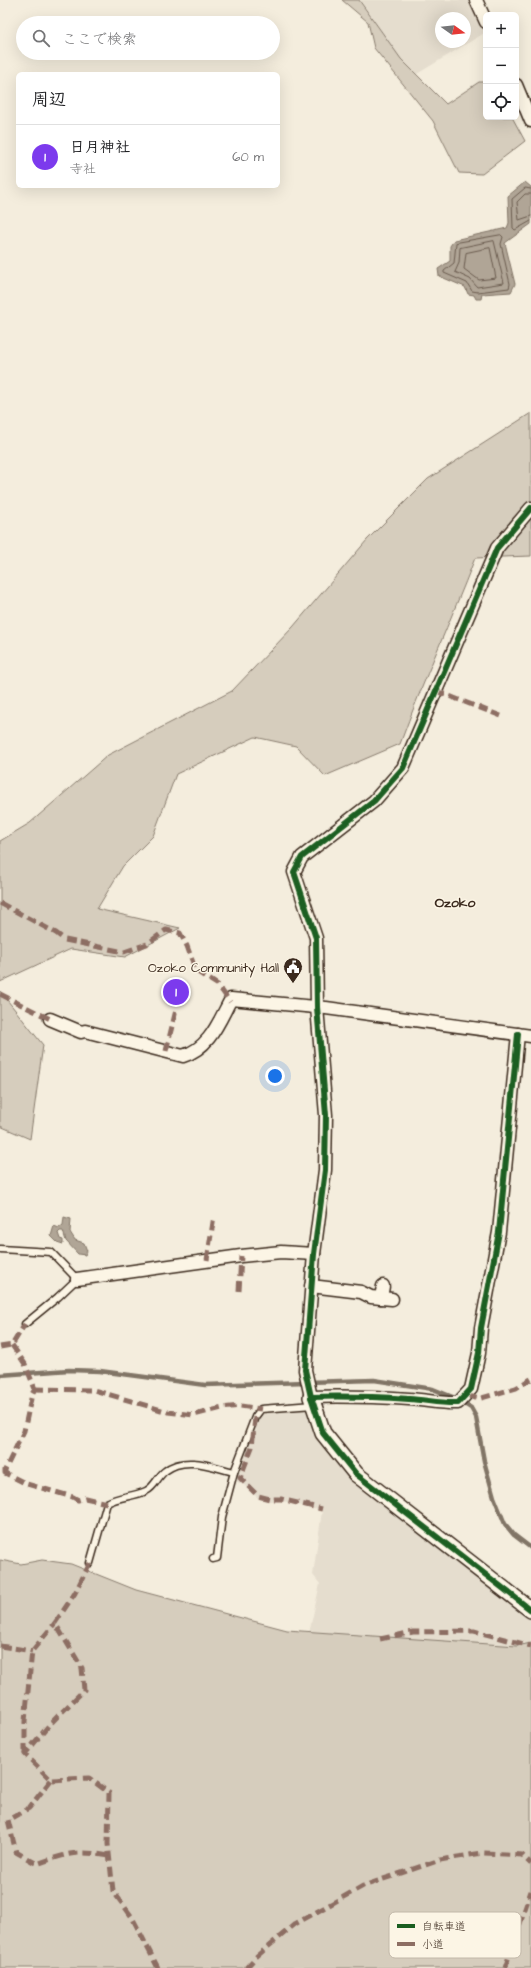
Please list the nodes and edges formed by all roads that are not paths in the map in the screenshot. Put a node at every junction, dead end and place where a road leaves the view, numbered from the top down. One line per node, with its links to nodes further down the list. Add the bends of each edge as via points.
1 (476, 0): 2 (street)
2 (483, 15)
3 (519, 92): 4 (street)
4 (531, 121)
5 (531, 508): 6 (street, via 497,548 403,768 374,802 302,857 294,872 316,938)
6 (317, 1007): 7 (street, via 231,999 212,1037 184,1056 86,1031 81,1032); 8 (street); 11 (street, via 326,1115 325,1170)
7 (50, 1019)
8 (518, 1034): 9 (street); 16 (street, via 499,1232 479,1353 470,1389 458,1403 446,1404 365,1396)
9 (531, 1036)
10 (0, 1249): 12 (lane, via 51,1252)
11 (314, 1254): 12 (street, via 254,1254); 13 (street)
12 (77, 1279): 15 (lane)
13 (311, 1286): 14 (street, via 361,1292 386,1299); 16 (street, via 305,1370)
14 (383, 1286)
15 (25, 1324)
16 (313, 1401): 17 (lane, via 261,1409 255,1417); 20 (street, via 323,1433 356,1474)
17 (234, 1472): 18 (lane, via 222,1517 217,1558); 19 (lane, via 199,1463 180,1464 166,1470 146,1492 107,1503)
18 (213, 1559)
19 (90, 1563)
20 (531, 1610)

